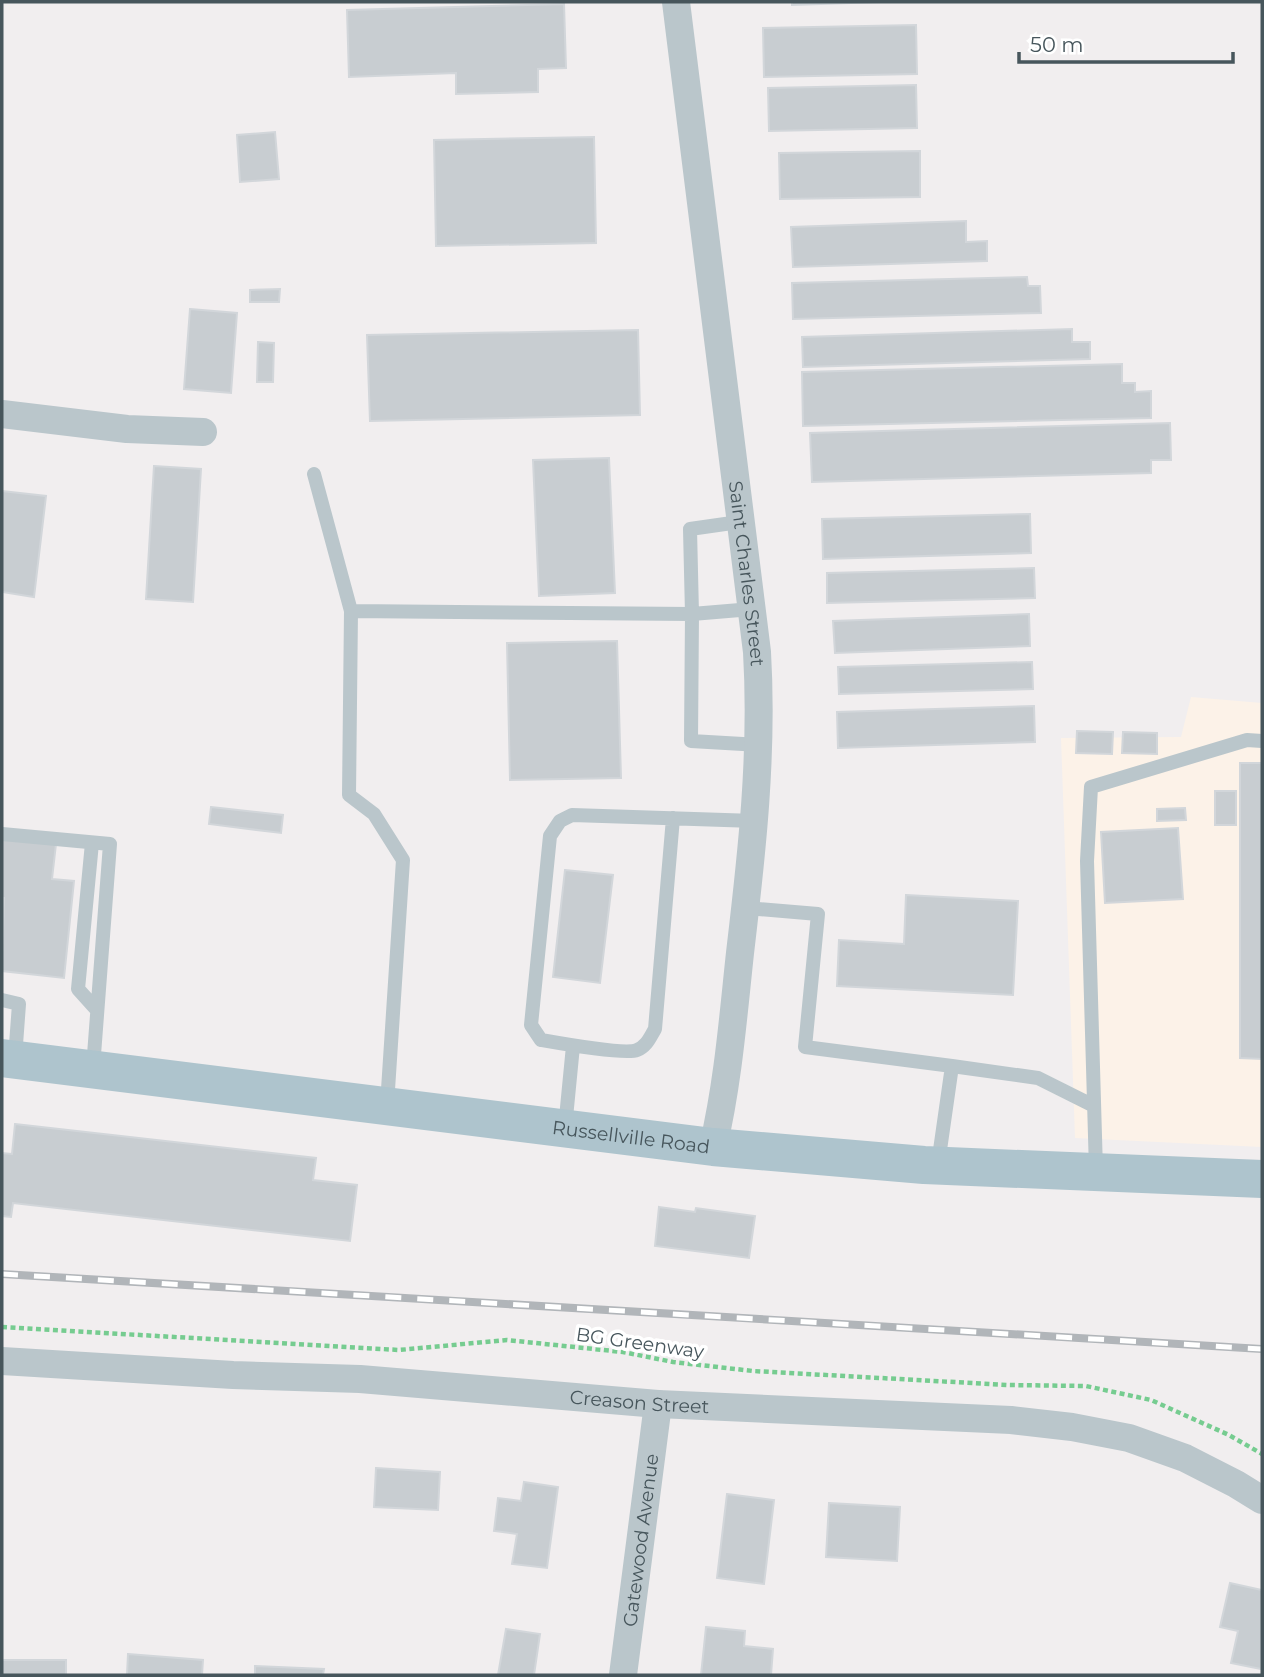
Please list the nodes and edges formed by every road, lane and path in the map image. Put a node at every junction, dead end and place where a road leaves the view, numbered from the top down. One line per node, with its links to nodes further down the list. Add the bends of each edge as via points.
1 (676, 2): 5 (street, Saint Charles Street)
2 (2, 414): 3 (street, via 127,429)
3 (203, 432)
4 (314, 474): 7 (lane)
5 (740, 522): 6 (street, Saint Charles Street); 8 (lane, via 690,529)
6 (752, 610): 8 (lane); 10 (street, Saint Charles Street)
7 (351, 611): 8 (lane); 20 (lane, via 349,795 374,814 403,860)
8 (692, 614): 10 (lane, via 691,741)
9 (1262, 741): 21 (lane, via 1247,740 1091,787 1087,861)
10 (760, 745): 12 (street, Saint Charles Street)
11 (673, 818): 12 (lane); 16 (lane, via 655,1028 646,1045 635,1051); 16 (lane, via 572,815 560,821 550,836 531,1026 541,1040)
12 (755, 821): 14 (street, Saint Charles Street)
13 (2, 834): 19 (lane, via 110,844)
14 (746, 908): 18 (lane, via 818,914 805,1047); 23 (street, Saint Charles Street, via 723,1103)
15 (2, 1000): 17 (lane, via 19,1004)
16 (573, 1046): 22 (lane)
17 (8, 1059): 19 (main road, Russellville Road)
18 (952, 1066): 21 (lane, via 1038,1078); 24 (lane)
19 (93, 1069): 20 (main road, Russellville Road)
20 (387, 1106): 22 (main road, Russellville Road)
21 (1094, 1106): 25 (lane)
22 (565, 1129): 23 (main road, Russellville Road)
23 (713, 1147): 24 (main road, Russellville Road)
24 (938, 1166): 25 (main road, Russellville Road)
25 (1096, 1174): 26 (main road, Russellville Road)
26 (1262, 1179)
27 (2, 1326): 30 (path, BG Greenway, via 399,1350 507,1340 753,1371 1086,1386 1151,1400 1229,1434)
28 (2, 1361): 29 (street, Creason Street, via 360,1379)
29 (658, 1404): 31 (street, Creason Street, via 1011,1420 1072,1427 1129,1438 1185,1458); 32 (street, Gatewood Avenue)
30 (1262, 1454)
31 (1262, 1500)
32 (623, 1675)

